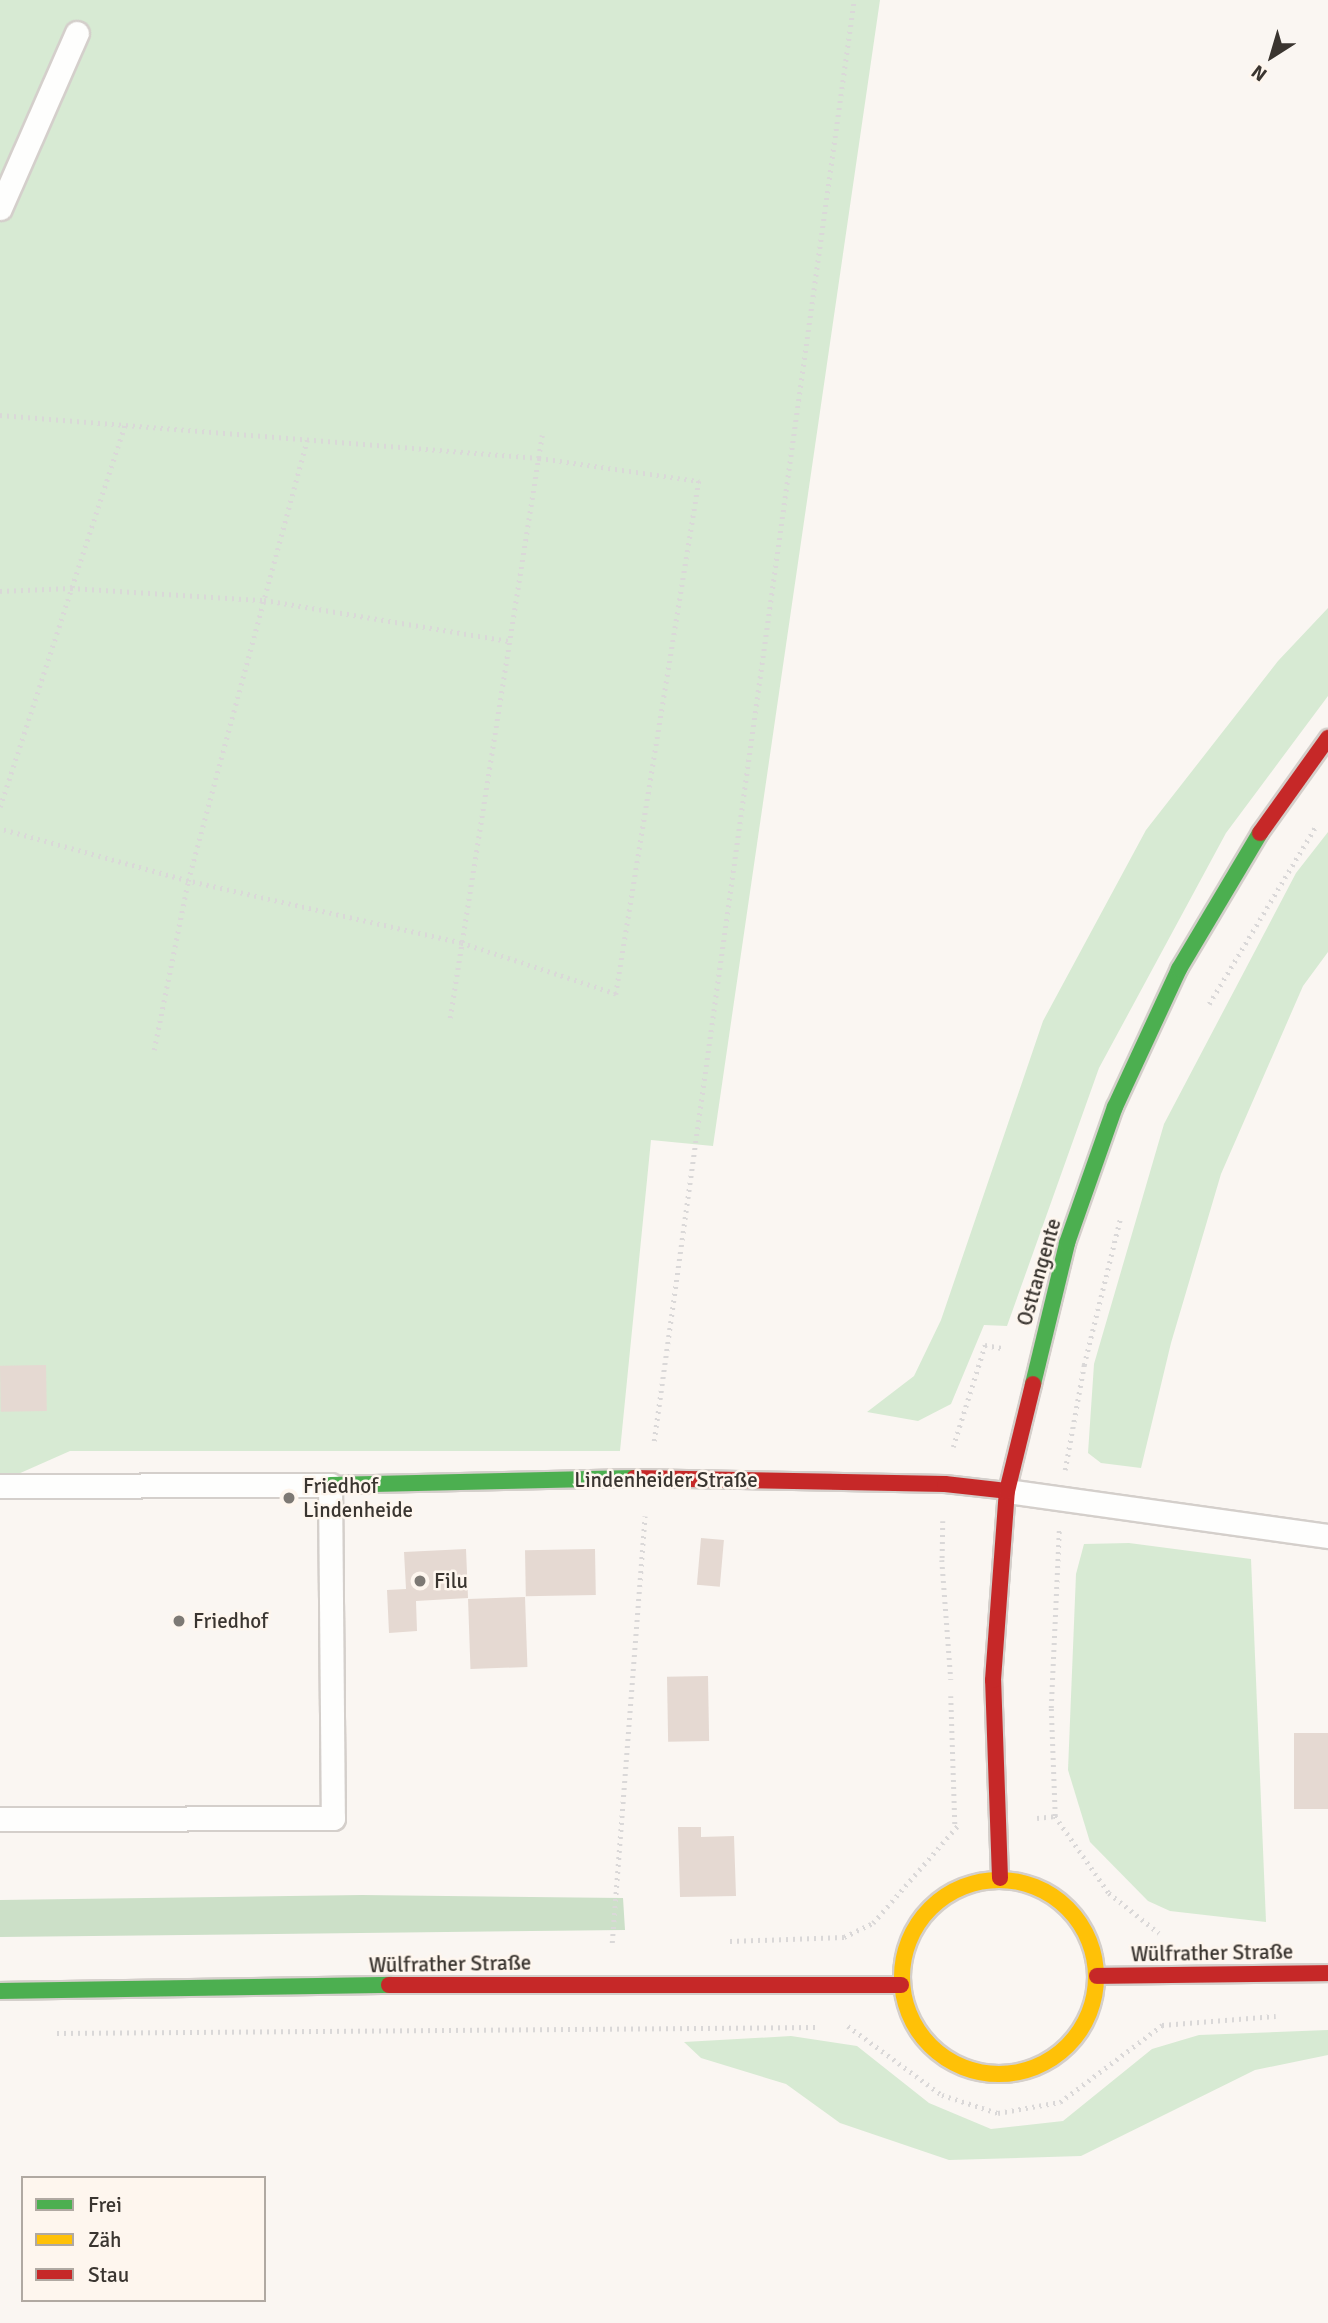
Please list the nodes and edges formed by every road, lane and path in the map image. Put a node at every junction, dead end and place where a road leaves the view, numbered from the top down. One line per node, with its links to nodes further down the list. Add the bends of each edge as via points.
1 (854, 0): 23 (path)
2 (77, 33): 3 (lane)
3 (0, 208)
4 (0, 415): 5 (path)
5 (125, 425): 7 (path); 9 (path)
6 (542, 435): 8 (path)
7 (307, 440): 8 (path); 11 (path)
8 (539, 458): 12 (path); 18 (path, via 699,481 616,994)
9 (71, 587): 10 (path); 11 (path); 14 (path)
10 (0, 591)
11 (264, 600): 12 (path); 17 (path)
12 (509, 641): 18 (path)
13 (1328, 737): 27 (main road, Osttangente, via 1216,902 1126,1082 1067,1243)
14 (0, 807)
15 (1321, 818): 19 (path)
16 (0, 829): 17 (path)
17 (188, 881): 18 (path); 21 (path)
18 (461, 943): 20 (path)
19 (1203, 1017)
20 (450, 1018)
21 (155, 1050)
22 (1122, 1212): 28 (path, via 1084,1365)
23 (649, 1478): 24 (main road, Lindenheider Straße); 25 (main road, Lindenheider Straße); 37 (path)
24 (945, 1483): 27 (main road, Lindenheider Straße); 33 (path, via 942,1560 951,1658)
25 (330, 1485): 26 (lane, Lindenheider Straße); 31 (lane, via 333,1818)
26 (0, 1486)
27 (1007, 1491): 28 (lane, Lindenheider Straße); 32 (main road, Osttangente, via 993,1680)
28 (1060, 1497): 29 (lane, Lindenheider Straße); 30 (path, via 1051,1708)
29 (1328, 1536)
30 (1055, 1816): 32 (path); 35 (path, via 1109,1893 1155,1933)
31 (0, 1819)
32 (998, 1820): 33 (path); 34 (main road, Osttangente)
33 (955, 1824): 36 (path, via 873,1923 844,1937)
34 (1000, 1878): 41 (main road, via 1048,1892 1077,1918 1091,1944); 43 (main road, via 968,1883 939,1899 916,1922 903,1953)
35 (1168, 1933)
36 (721, 1941)
37 (612, 1945): 38 (path); 39 (path); 42 (path)
38 (625, 1945)
39 (600, 1946)
40 (1328, 1973): 41 (main road, Wülfrather Straße)
41 (1097, 1976): 43 (main road, via 1093,2006 1077,2036 1053,2059 1022,2073 988,2075 956,2065 928,2046 910,2018)
42 (609, 1982): 43 (main road, Wülfrather Straße); 44 (main road, Wülfrather Straße)
43 (901, 1985)
44 (0, 1991)
45 (1287, 2015): 47 (path, via 1162,2025 1060,2102 998,2113 943,2095 849,2026)
46 (822, 2026): 48 (path)
47 (836, 2026)
48 (53, 2033)

